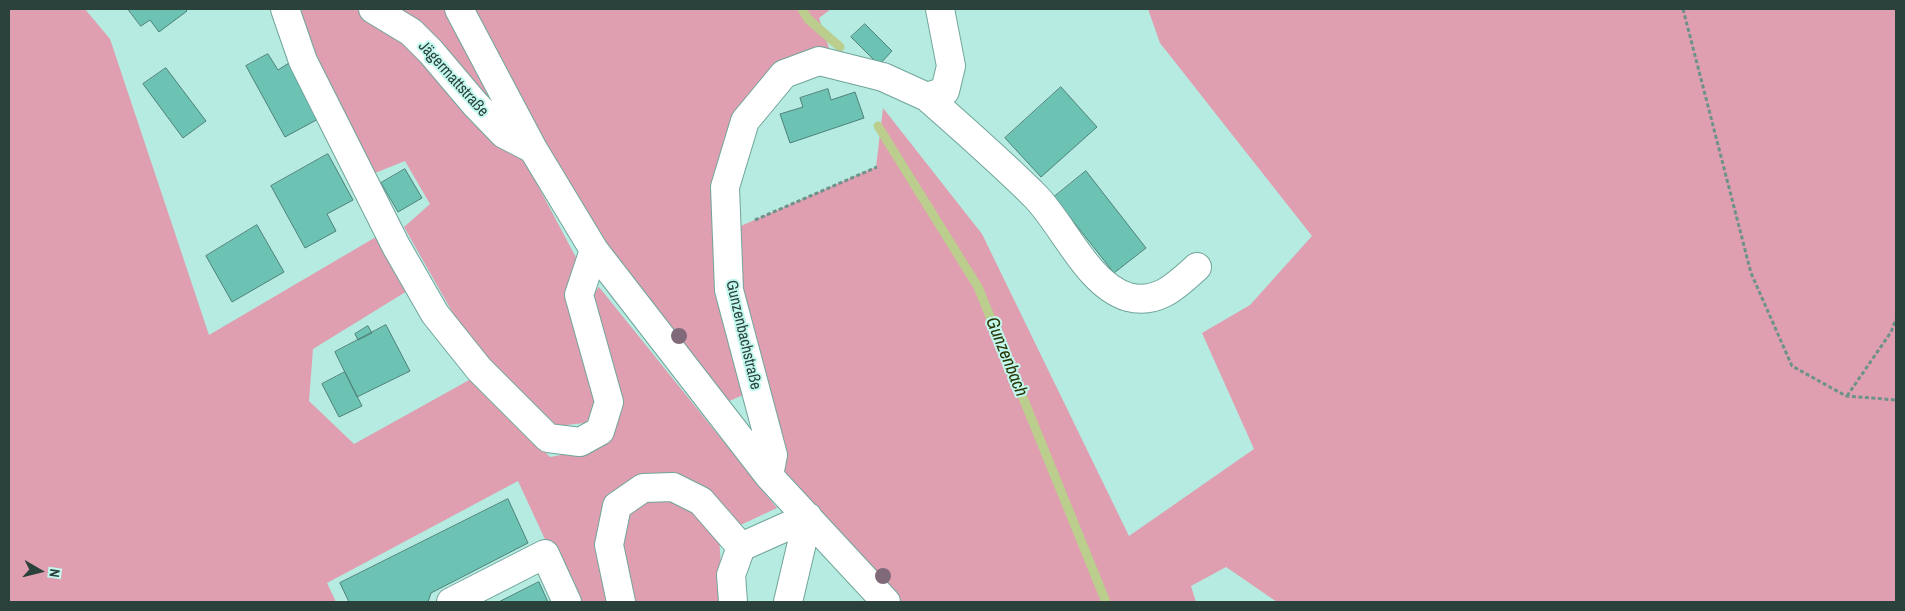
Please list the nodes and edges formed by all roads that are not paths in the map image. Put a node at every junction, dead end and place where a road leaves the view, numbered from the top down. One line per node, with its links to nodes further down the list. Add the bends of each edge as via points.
1 (285, 9): 7 (street, via 307,70 396,246 435,314 478,368 548,438 580,442 600,431 609,402 579,295)
2 (374, 9): 6 (street, Jägermattstraße, via 411,32 504,134)
3 (460, 9): 6 (street)
4 (940, 9): 5 (street, via 951,66 945,91)
5 (927, 97): 8 (street, Gunzenbachstraße, via 1038,199 1109,288 1128,297 1146,299 1171,291); 9 (street, Gunzenbachstraße, via 883,77 819,61 784,74 745,121 725,187 728,290 773,455)
6 (533, 149): 7 (street)
7 (594, 250): 9 (street)
8 (1197, 267)
9 (769, 476): 10 (street)
10 (808, 517): 11 (street); 16 (street); 17 (street)
11 (741, 547): 14 (street, via 701,501 673,487 643,488 617,506 609,545); 15 (street, via 731,575)
12 (451, 602): 13 (street, via 545,554)
13 (567, 602)
14 (620, 602)
15 (733, 602)
16 (788, 602)
17 (886, 602)

